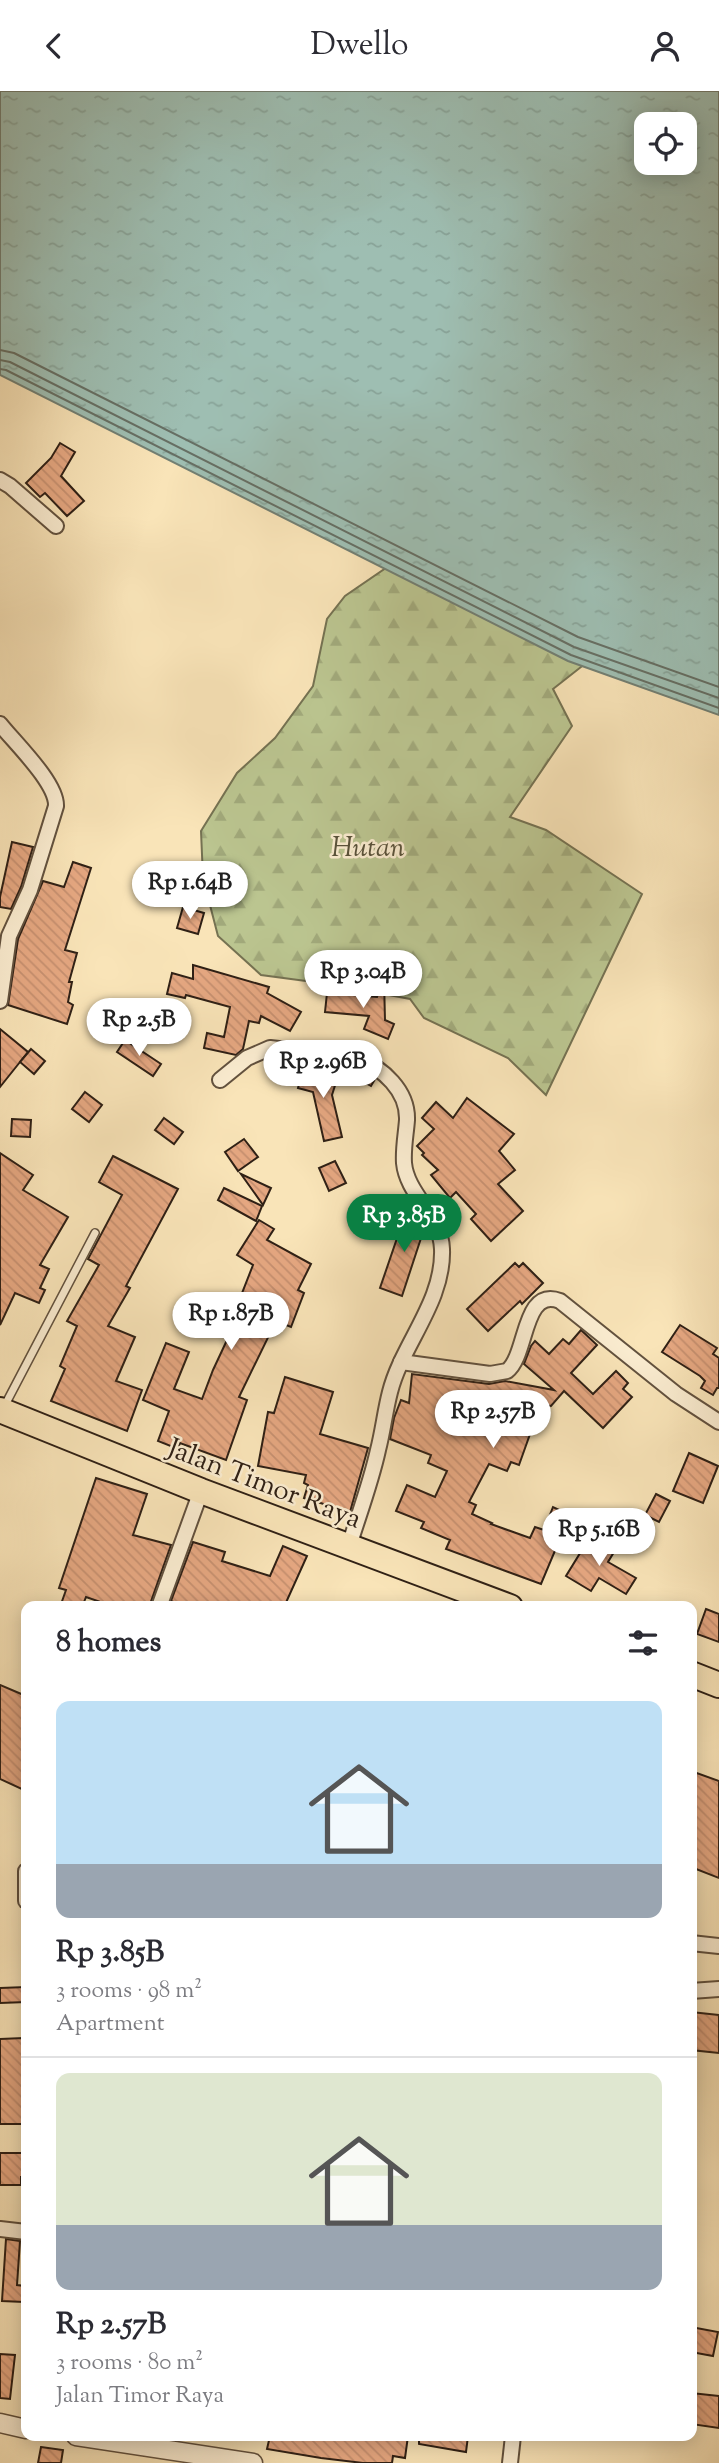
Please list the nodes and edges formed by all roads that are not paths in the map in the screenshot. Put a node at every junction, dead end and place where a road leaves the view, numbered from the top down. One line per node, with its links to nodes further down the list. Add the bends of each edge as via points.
1 (0, 480): 2 (street)
2 (56, 526)
3 (0, 723): 4 (street, via 43,776 56,797 56,806 30,890 9,936)
4 (0, 1000)
5 (220, 1080): 7 (street, via 247,1058 278,1048 357,1058 376,1067 397,1088 406,1104 404,1166 436,1223 442,1253 438,1283)
6 (95, 1233): 8 (lane)
7 (401, 1362): 9 (street, via 490,1374 507,1371 515,1362 536,1306 553,1298); 11 (street)
8 (1, 1410): 10 (highway, Jalan Timor Raya)
9 (719, 1422)
10 (201, 1490): 11 (highway, Jalan Timor Raya); 12 (street)
11 (349, 1546): 13 (highway, Jalan Timor Raya)
12 (161, 1601)
13 (494, 1601)
14 (697, 1676): 15 (highway)
15 (719, 1685)
16 (697, 1944): 17 (street)
17 (719, 1946)
18 (719, 1989): 19 (street)
19 (697, 1991)
20 (0, 2229): 21 (street)
21 (21, 2231)
22 (0, 2423): 23 (street)
23 (21, 2428)
24 (120, 2441): 26 (street)
25 (512, 2441): 27 (street)
26 (253, 2463)
27 (510, 2463)

